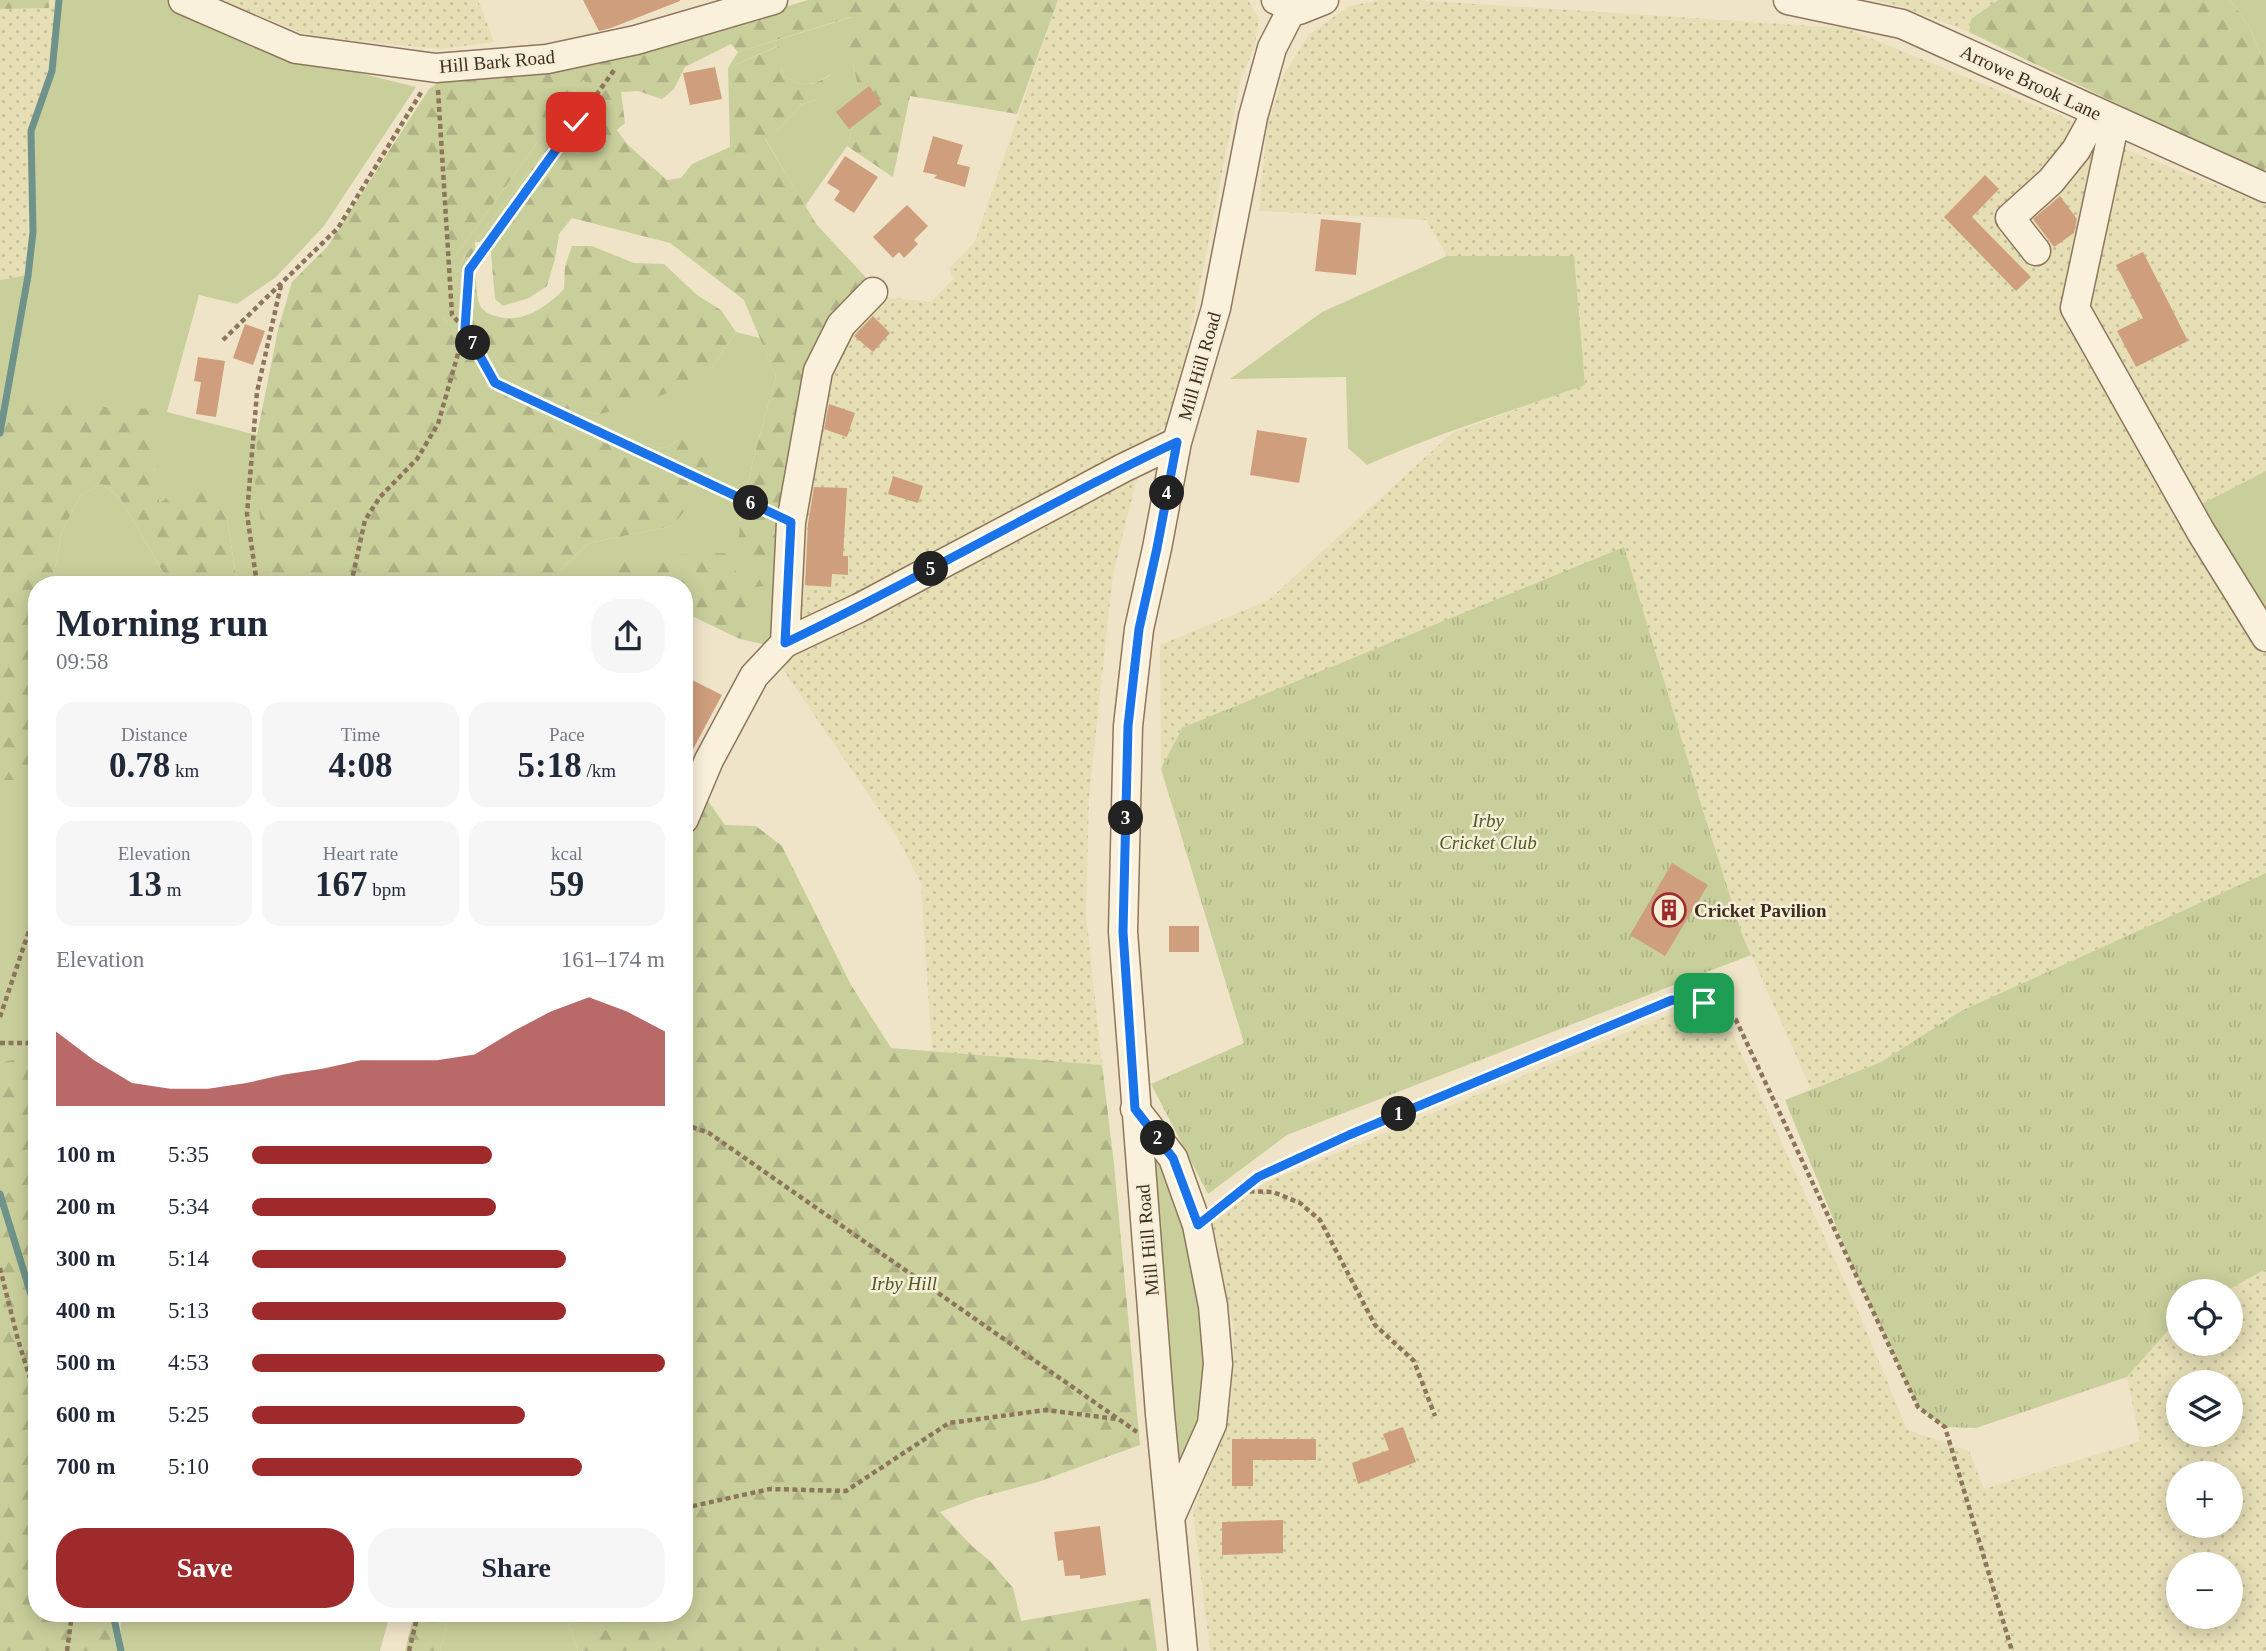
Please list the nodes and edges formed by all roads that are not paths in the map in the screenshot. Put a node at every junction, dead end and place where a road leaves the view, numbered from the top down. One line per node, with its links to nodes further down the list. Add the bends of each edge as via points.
1 (183, 0): 2 (street, Hill Bark Road, via 296,49 436,68 547,59 636,40)
2 (773, 0)
3 (1324, 0): 5 (street, via 1299,10)
4 (1788, 0): 6 (street, Arrowe Brook Lane)
5 (1284, 4): 11 (street, Mill Hill Road, via 1253,117 1216,307)
6 (1873, 8): 7 (street, Arrowe Brook Lane)
7 (2106, 117): 8 (street, Arrowe Brook Lane); 9 (street, via 2051,181 2010,218); 12 (street, via 2075,307 2201,532)
8 (2266, 188)
9 (2036, 251)
10 (873, 292): 13 (street, via 841,325 818,371 791,522)
11 (1177, 442): 13 (street); 15 (street, Mill Hill Road, via 1139,629 1128,726 1123,932)
12 (2266, 637)
13 (785, 643): 14 (street, via 754,676)
14 (693, 798)
15 (1135, 1109): 16 (street, Mill Hill Road); 16 (street, via 1173,1158 1198,1225 1218,1364 1212,1424)
16 (1170, 1520): 17 (street, Mill Hill Road)
17 (1183, 1651)

